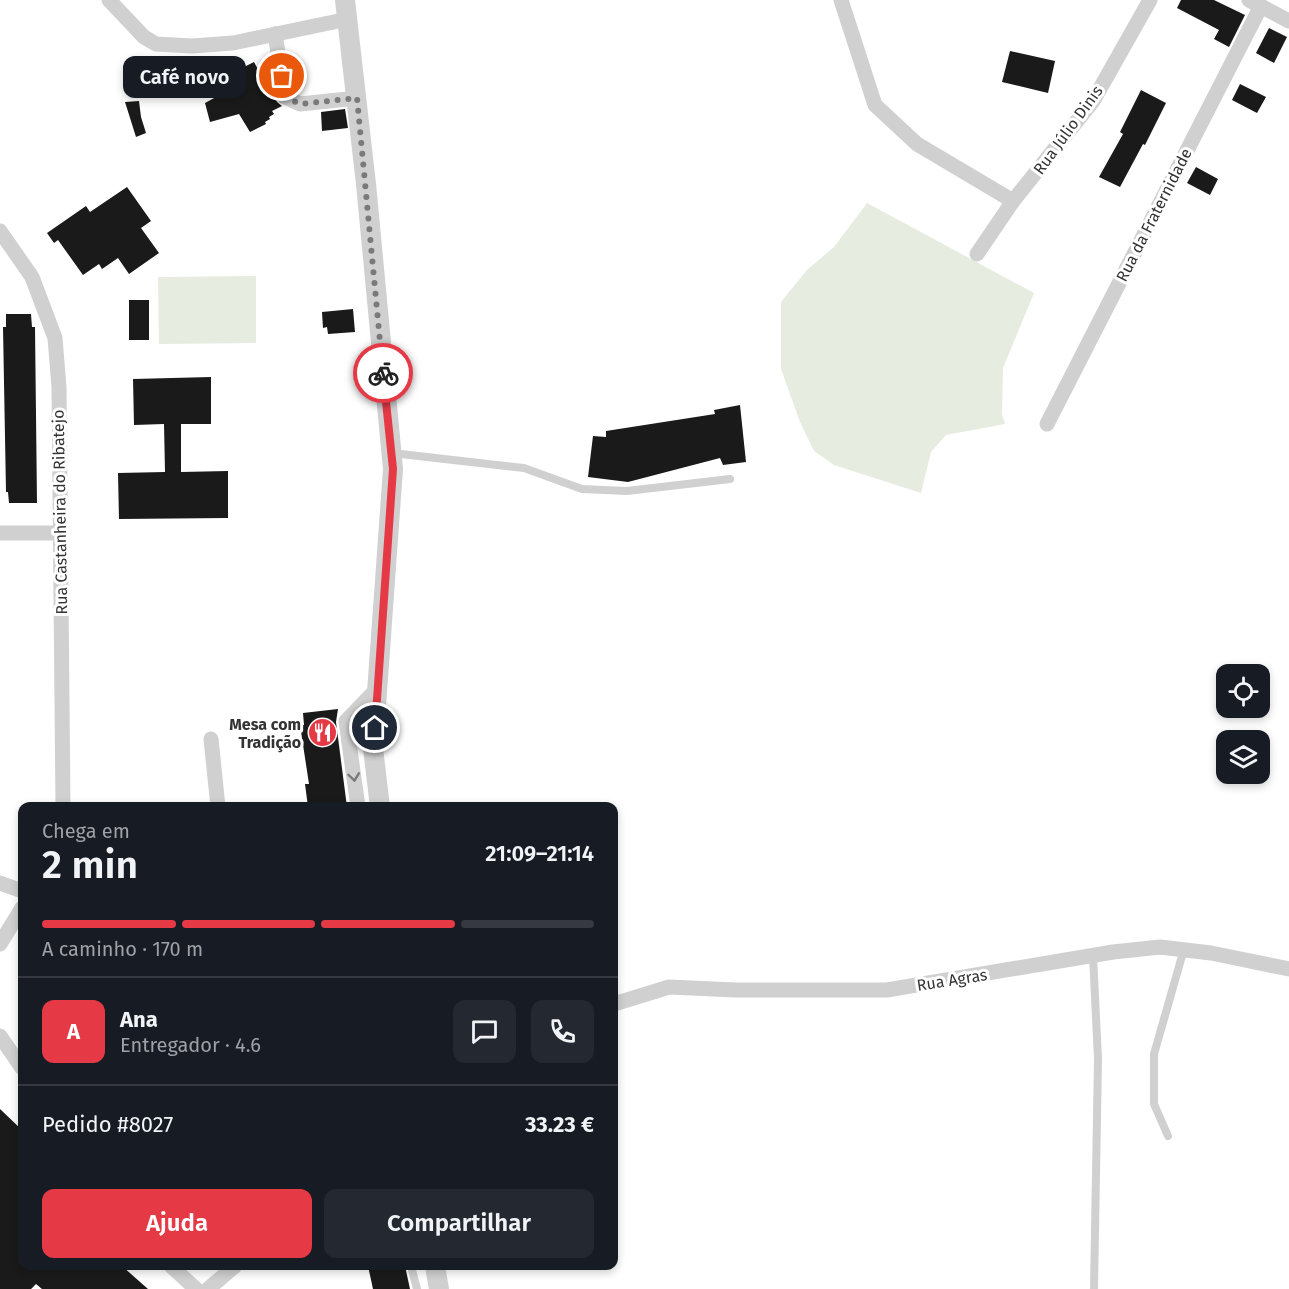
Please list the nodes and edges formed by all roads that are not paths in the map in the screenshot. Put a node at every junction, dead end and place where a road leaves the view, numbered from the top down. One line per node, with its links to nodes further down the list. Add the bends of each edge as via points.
1 (109, 0): 7 (street, via 144,37 156,44 233,43)
2 (841, 0): 9 (street, via 875,105 917,144)
3 (1150, 0): 9 (street, Rua Júlio Dinis, via 1093,101)
4 (1255, 3): 6 (street); 12 (street, Rua da Fraternidade)
5 (346, 5): 7 (street); 8 (street)
6 (1289, 21)
7 (275, 34): 8 (street, via 285,97 300,104)
8 (357, 98): 13 (street)
9 (1013, 201): 11 (street, Rua Júlio Dinis)
10 (0, 231): 16 (street, Rua Castanheira do Ribatejo, via 33,277 55,338)
11 (977, 255)
12 (1047, 424)
13 (391, 453): 14 (lane, via 524,468 582,489 627,491); 17 (street)
14 (730, 479)
15 (0, 533): 16 (street)
16 (60, 533): 19 (street, Rua Castanheira do Ribatejo)
17 (377, 690): 21 (street, one-way to 21, via 346,721); 22 (street, via 373,748)
18 (211, 739): 20 (street)
19 (63, 802)
20 (217, 802)
21 (357, 802)
22 (379, 802)
23 (0, 883): 24 (street)
24 (18, 890)
25 (18, 915): 26 (street)
26 (0, 944)
27 (1184, 950): 28 (street, Rua Agras, via 1160,947); 29 (street, Rua Agras); 33 (lane, via 1154,1053 1154,1104)
28 (1093, 955): 30 (street, Rua Agras, via 887,990 669,987); 42 (lane, via 1098,1059)
29 (1289, 969)
30 (618, 1003)
31 (0, 1036): 32 (street)
32 (18, 1062)
33 (1168, 1136)
34 (175, 1270): 38 (street)
35 (230, 1270): 39 (street)
36 (412, 1270): 40 (lane)
37 (436, 1270): 41 (street)
38 (196, 1289)
39 (207, 1289)
40 (417, 1289)
41 (439, 1289)
42 (1094, 1289)

